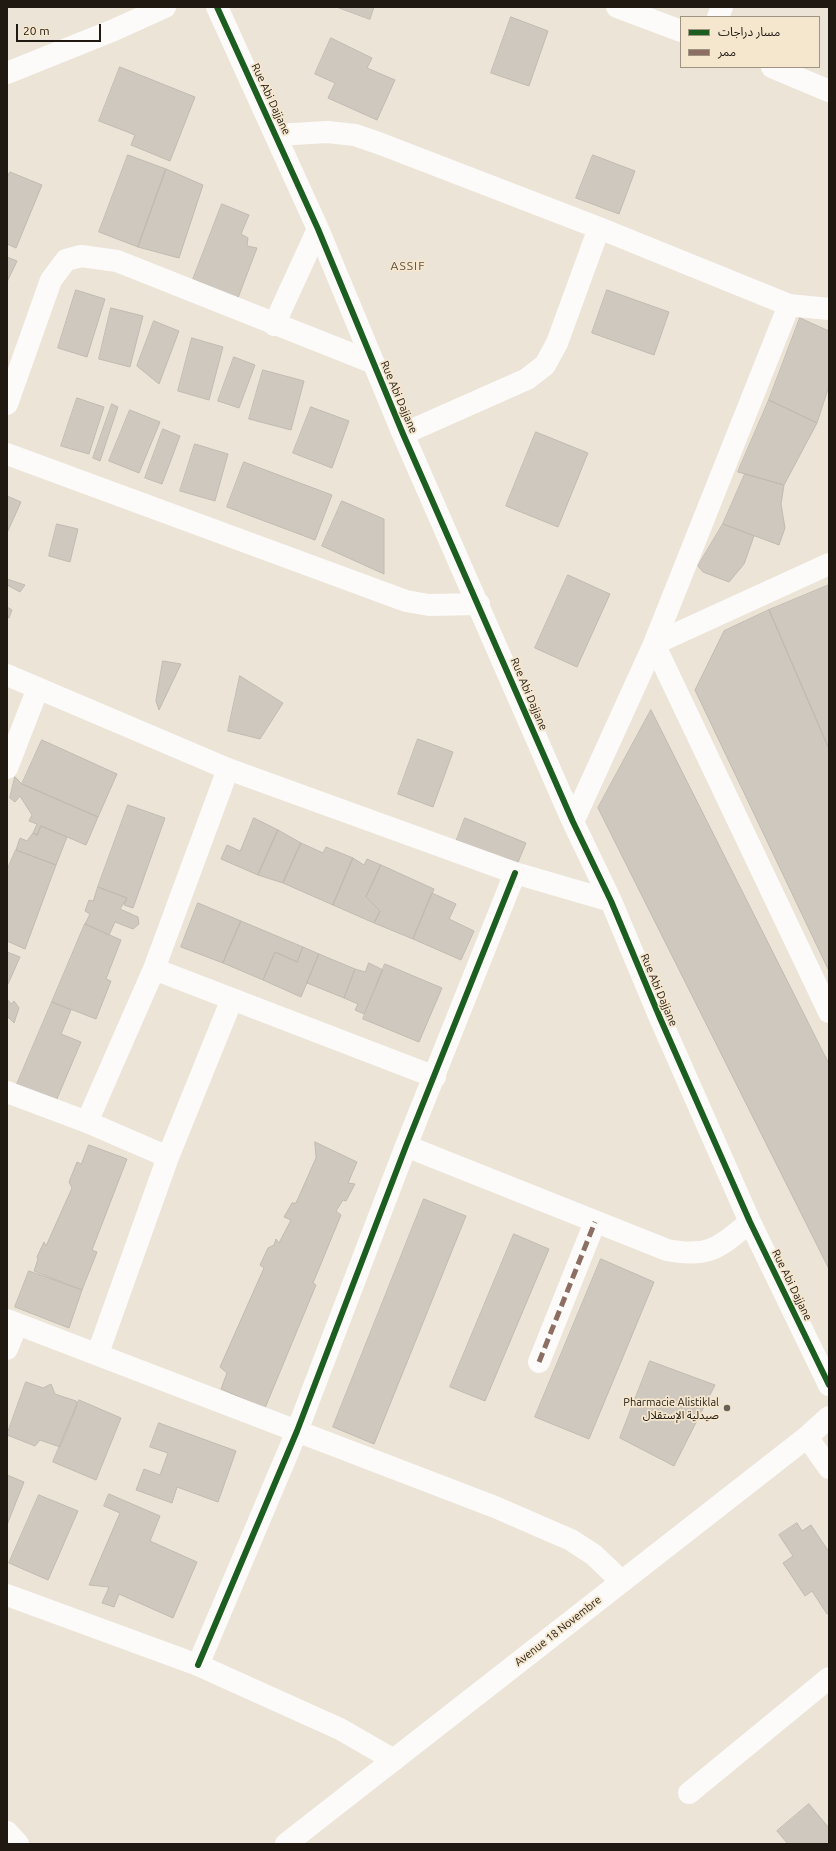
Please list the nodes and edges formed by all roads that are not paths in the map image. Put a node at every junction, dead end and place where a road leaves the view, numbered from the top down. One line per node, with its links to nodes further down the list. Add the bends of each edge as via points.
1 (165, 7): 6 (street)
2 (218, 7): 8 (street, Rue Abi Dajjane)
3 (617, 7): 4 (street)
4 (680, 31)
5 (774, 68): 7 (street)
6 (7, 73)
7 (829, 91)
8 (277, 135): 9 (street, via 328,132 355,136); 10 (street, Rue Abi Dajjane)
9 (599, 228): 11 (street); 16 (street, via 557,344 545,365 527,379)
10 (318, 229): 13 (street); 14 (street, Rue Abi Dajjane)
11 (789, 305): 12 (street); 20 (street)
12 (829, 309)
13 (274, 325): 14 (street); 15 (street, via 117,261 81,256 66,260 51,280)
14 (374, 363): 16 (street, Rue Abi Dajjane)
15 (7, 404)
16 (403, 434): 19 (street, Rue Abi Dajjane)
17 (7, 454): 19 (street, via 406,601 429,605)
18 (829, 564): 20 (street)
19 (479, 604): 25 (street, Rue Abi Dajjane)
20 (654, 644): 25 (street); 30 (street)
21 (7, 675): 22 (street)
22 (38, 688): 23 (street); 24 (street)
23 (7, 768)
24 (228, 769): 26 (street); 28 (street)
25 (573, 822): 27 (street, Rue Abi Dajjane)
26 (515, 873): 27 (street); 31 (street)
27 (611, 901): 37 (street, Rue Abi Dajjane)
28 (154, 969): 29 (street); 33 (street)
29 (232, 999): 31 (street); 35 (street)
30 (829, 1012)
31 (435, 1078): 34 (street)
32 (7, 1092): 33 (street)
33 (87, 1122): 35 (street)
34 (406, 1146): 36 (street); 44 (street)
35 (168, 1157): 40 (street)
36 (595, 1222): 37 (street, via 667,1250 684,1253 701,1252 720,1246); 41 (street)
37 (750, 1222): 42 (street, Rue Abi Dajjane)
38 (12, 1322): 39 (street); 40 (street)
39 (7, 1349)
40 (98, 1353): 44 (street)
41 (538, 1362)
42 (829, 1385)
43 (829, 1417): 45 (street, Avenue 18 Novembre)
44 (296, 1431): 47 (street, via 495,1507 571,1540 594,1555); 49 (street)
45 (807, 1437): 46 (street); 47 (street, Avenue 18 Novembre)
46 (829, 1468)
47 (621, 1581): 51 (street, Avenue 18 Novembre)
48 (7, 1595): 49 (street)
49 (198, 1665): 51 (street, via 340,1729)
50 (829, 1678): 52 (street)
51 (394, 1760): 55 (street, Avenue 18 Novembre)
52 (689, 1793)
53 (7, 1832): 54 (street)
54 (18, 1844)
55 (286, 1844)

